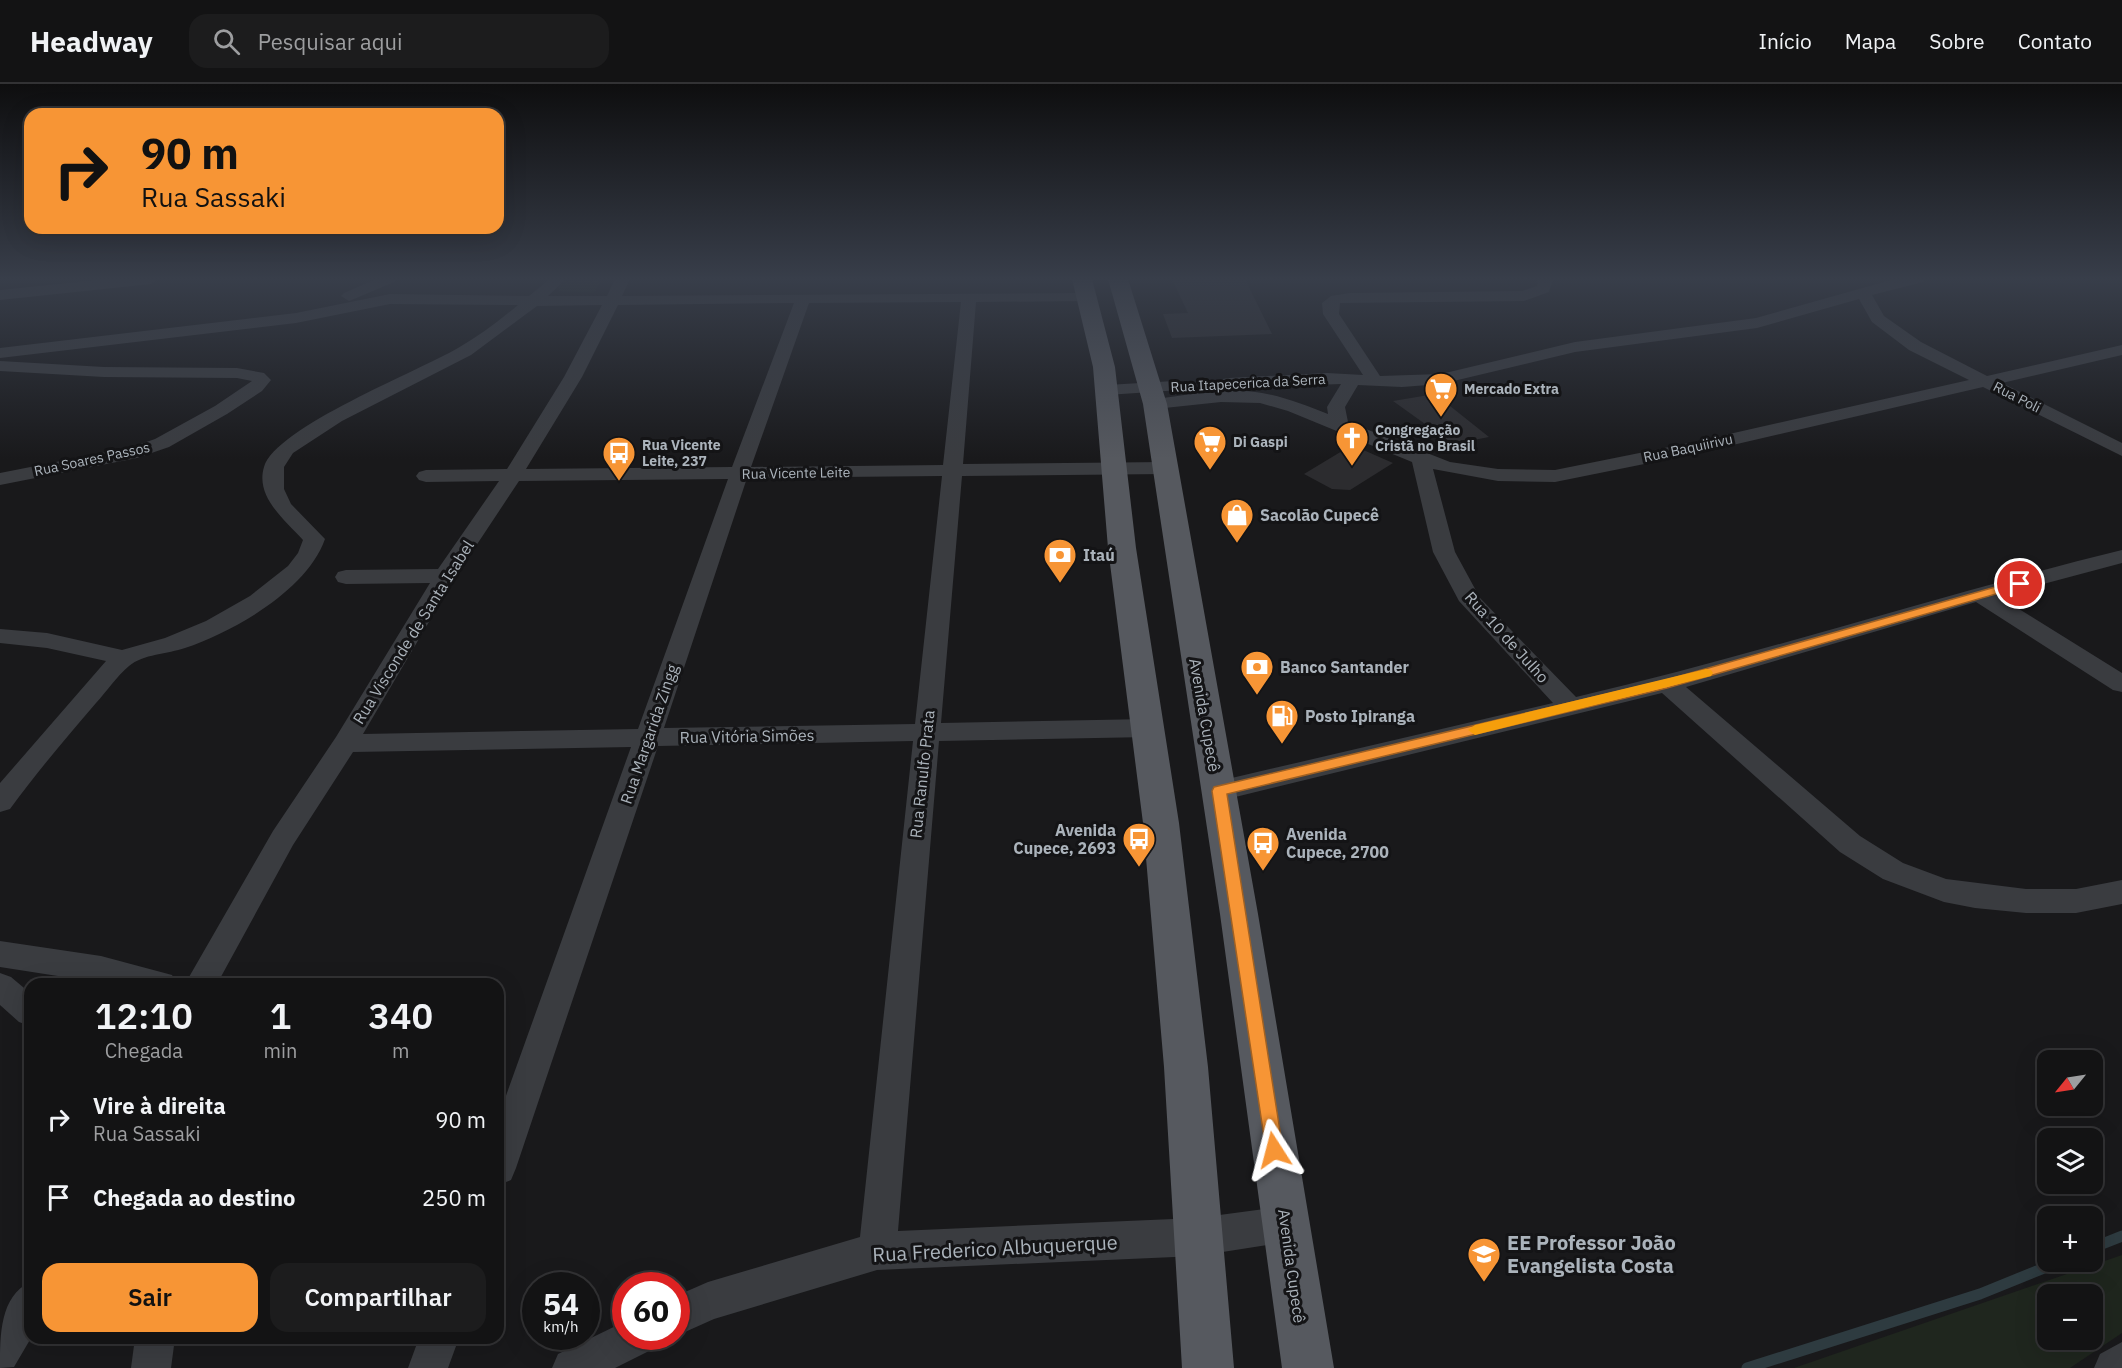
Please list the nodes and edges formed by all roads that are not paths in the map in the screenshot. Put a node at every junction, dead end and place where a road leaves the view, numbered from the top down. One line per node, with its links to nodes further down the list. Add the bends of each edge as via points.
1 (141, 339): 12 (street)
2 (484, 339): 34 (street, via 328,422 292,446 274,467 274,483 283,508 314,539 301,564 263,597 224,623 187,639)
3 (592, 339): 26 (street, Rua Visconde de Santa Isabel)
4 (794, 339): 25 (street, Rua Margarida Zingg)
5 (965, 339): 24 (street, Rua Ranulfo Prata)
6 (1098, 339): 17 (main road)
7 (1136, 339): 18 (main road, Avenida Cupecê)
8 (1349, 339): 15 (street)
9 (1636, 339): 15 (street, Rua Itapecerica da Serra, via 1575,347 1441,379)
10 (1905, 339): 14 (street, Rua Poli)
11 (2122, 350): 14 (street, Rua Baquiirivu)
12 (0, 357): 28 (street, Rua Soares Passos, via 62,371 234,374 253,375 262,380 221,410 156,446)
13 (1352, 381): 15 (street, Rua Itapecerica da Serra); 16 (street, Rua Itapecerica da Serra, via 1327,378); 19 (street)
14 (1984, 381): 20 (street, Rua Poli); 21 (street, Rua Baquiirivu, via 1555,476 1487,473)
15 (1376, 382)
16 (1259, 389): 18 (street, via 1221,397); 19 (street, via 1294,407)
17 (1107, 390): 18 (street, Rua Itapecerica da Serra); 23 (main road)
18 (1154, 396): 22 (main road, Avenida Cupecê)
19 (1337, 416): 21 (street, Rua Baquiirivu)
20 (2122, 450)
21 (1420, 459): 37 (street, Rua 10 de Julho, via 1444,552 1470,601)
22 (1166, 468): 23 (street, Rua Vicente Leite); 42 (main road, Avenida Cupecê)
23 (1113, 469): 24 (street, Rua Vicente Leite); 38 (main road)
24 (954, 471): 25 (street, Rua Vicente Leite); 39 (street, Rua Ranulfo Prata)
25 (739, 474): 26 (street, Rua Vicente Leite); 40 (street, Rua Margarida Zingg)
26 (513, 475): 27 (street, Rua Vicente Leite); 30 (street, Rua Visconde de Santa Isabel)
27 (426, 476)
28 (0, 479)
29 (2122, 556): 32 (street)
30 (445, 576): 31 (street); 41 (street, Rua Visconde de Santa Isabel)
31 (346, 577)
32 (1979, 594): 35 (street); 36 (street)
33 (0, 636): 34 (street)
34 (124, 657): 43 (street, via 31,760)
35 (1667, 684): 37 (street); 44 (street, via 1850,844 1893,871 1944,890 2026,901 2076,901)
36 (2122, 684)
37 (1571, 706): 42 (street)
38 (1149, 728): 39 (street, Rua Vitória Simões); 52 (main road, via 1186,1067)
39 (926, 732): 40 (street, Rua Vitória Simões); 53 (street, Rua Ranulfo Prata)
40 (648, 739): 41 (street, Rua Vitória Simões); 50 (street, Rua Margarida Zingg)
41 (345, 742): 47 (street, Rua Visconde de Santa Isabel, via 283,838)
42 (1219, 791): 51 (main road, Avenida Cupecê)
43 (0, 802)
44 (2122, 892)
45 (0, 954): 46 (street)
46 (137, 978)
47 (204, 978)
48 (0, 986): 49 (street)
49 (24, 1007)
50 (504, 1151)
51 (1287, 1224): 52 (street, Rua Frederico Albuquerque); 65 (main road, Avenida Cupecê)
52 (1197, 1237): 53 (street, Rua Frederico Albuquerque); 64 (main road)
53 (877, 1251): 54 (street, Rua Frederico Albuquerque, via 708,1301)
54 (690, 1310)
55 (24, 1311): 59 (street)
56 (154, 1344): 61 (street)
57 (437, 1344): 62 (street)
58 (612, 1348): 63 (street)
59 (0, 1353)
60 (2122, 1362): 66 (street)
61 (151, 1368)
62 (428, 1368)
63 (572, 1368)
64 (1208, 1368)
65 (1308, 1368)
66 (2114, 1368)

